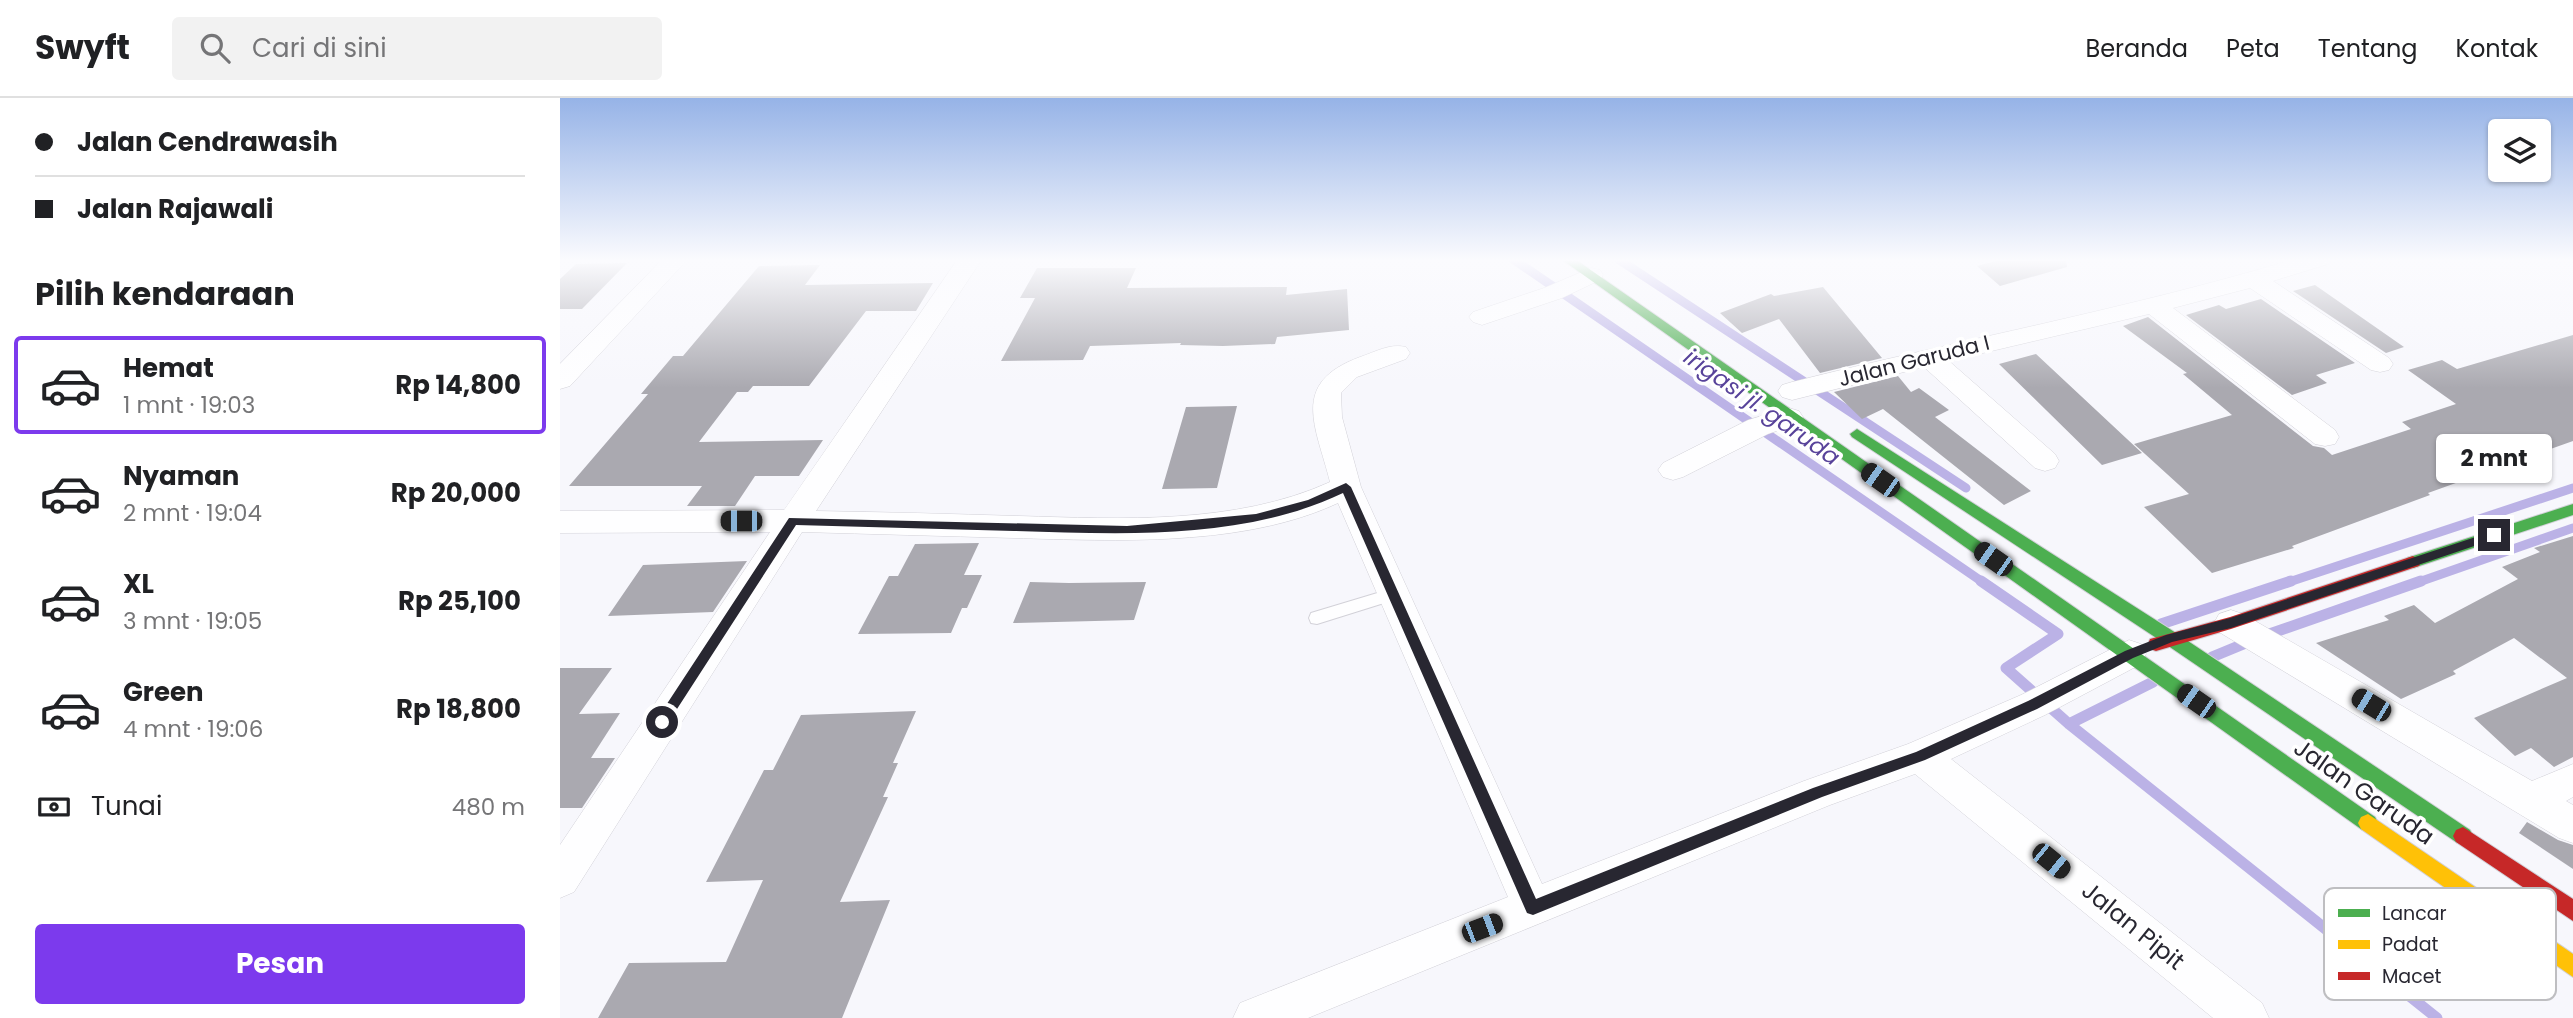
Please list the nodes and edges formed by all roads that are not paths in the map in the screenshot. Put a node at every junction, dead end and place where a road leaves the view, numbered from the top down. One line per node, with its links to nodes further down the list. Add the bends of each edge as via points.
1 (635, 302): 12 (street)
2 (941, 302): 21 (street)
3 (1525, 302): 8 (street)
4 (1634, 302): 13 (main road)
5 (2170, 302): 7 (street, Jalan Garuda I)
6 (2288, 302): 11 (street)
7 (2154, 306): 10 (street, Jalan Garuda I); 16 (street)
8 (1482, 317)
9 (1396, 353): 19 (street, via 1348,371 1328,390 1328,417)
10 (1928, 356): 13 (street, Jalan Garuda I); 17 (street)
11 (2380, 364)
12 (560, 380)
13 (1788, 397): 14 (main road); 18 (street, Jalan Garuda I, via 1753,430); 27 (main road, Jalan Garuda)
14 (1815, 406)
15 (1838, 421): 26 (main road, Jalan Garuda)
16 (2325, 437)
17 (2045, 461)
18 (1673, 470)
19 (1346, 487): 21 (street, via 1311,503 1256,518 1127,530); 23 (street)
20 (2573, 509): 25 (main road)
21 (793, 521): 22 (street); 32 (street)
22 (560, 522)
23 (1394, 594): 24 (lane); 36 (street)
24 (1317, 618)
25 (2231, 623): 26 (main road); 30 (street)
26 (2170, 638): 27 (main road); 34 (main road, Jalan Garuda)
27 (2129, 654): 28 (street, via 2045,699); 33 (main road, Jalan Garuda)
28 (1920, 756): 36 (street); 41 (street, Jalan Pipit)
29 (2573, 780): 30 (street)
30 (2530, 799): 31 (street)
31 (2573, 826)
32 (560, 879)
33 (2461, 888)
34 (2539, 888)
35 (2556, 899): 37 (main road, Jalan Garuda)
36 (1533, 908): 40 (street)
37 (2573, 911)
38 (2556, 955): 39 (main road, Jalan Garuda)
39 (2573, 967)
40 (1255, 1018)
41 (2248, 1018)

